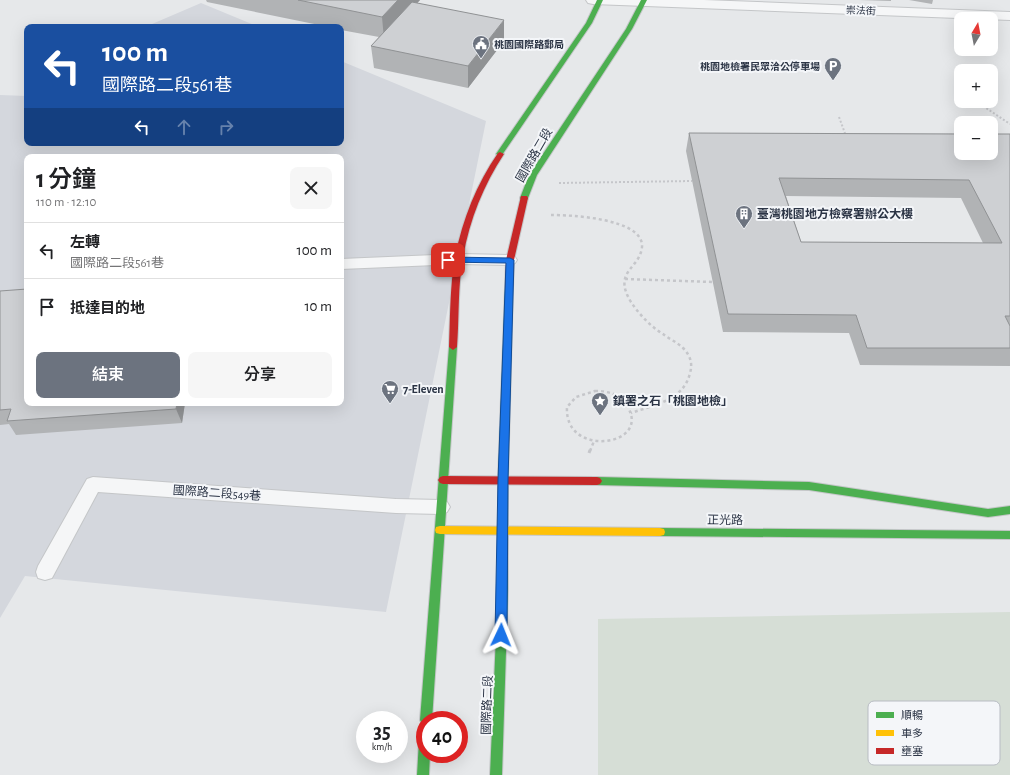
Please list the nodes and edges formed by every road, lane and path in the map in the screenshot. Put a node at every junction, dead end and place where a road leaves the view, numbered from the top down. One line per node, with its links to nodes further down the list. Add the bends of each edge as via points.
1 (597, 0): 2 (street, 崇法街); 11 (street, via 589,23 490,168 473,203)
2 (643, 1): 3 (street, 崇法街); 12 (street, 國際路二段, via 629,29 533,175 522,203)
3 (1010, 16)
4 (986, 108): 6 (path)
5 (839, 117): 7 (path)
6 (1010, 124)
7 (847, 138)
8 (692, 181): 9 (path)
9 (559, 183)
10 (551, 215): 14 (path, via 588,216 625,227 637,235 642,246)
11 (459, 259): 12 (lane); 13 (lane); 19 (street)
12 (510, 260): 20 (street, 國際路二段)
13 (344, 264)
14 (625, 279): 15 (path); 16 (path, via 625,287 635,307 648,322 688,353 692,363 689,382 676,395)
15 (713, 282)
16 (631, 413): 17 (path, via 630,426 625,434 616,439); 17 (path, via 625,402 606,392 585,393 570,402 567,410 569,425 575,432)
17 (594, 441): 18 (path)
18 (589, 453)
19 (443, 480): 20 (street); 21 (street)
20 (503, 480): 22 (street, via 809,486 988,513); 24 (street, 國際路二段)
21 (441, 507): 23 (street); 26 (lane, 國際路二段549巷, via 93,484)
22 (1010, 510)
23 (440, 530): 24 (street, 正光路); 27 (street)
24 (503, 531): 25 (street, 正光路); 30 (street, 國際路二段)
25 (1010, 535)
26 (45, 572)
27 (427, 711)
28 (424, 763): 29 (street)
29 (423, 775)
30 (496, 775)

